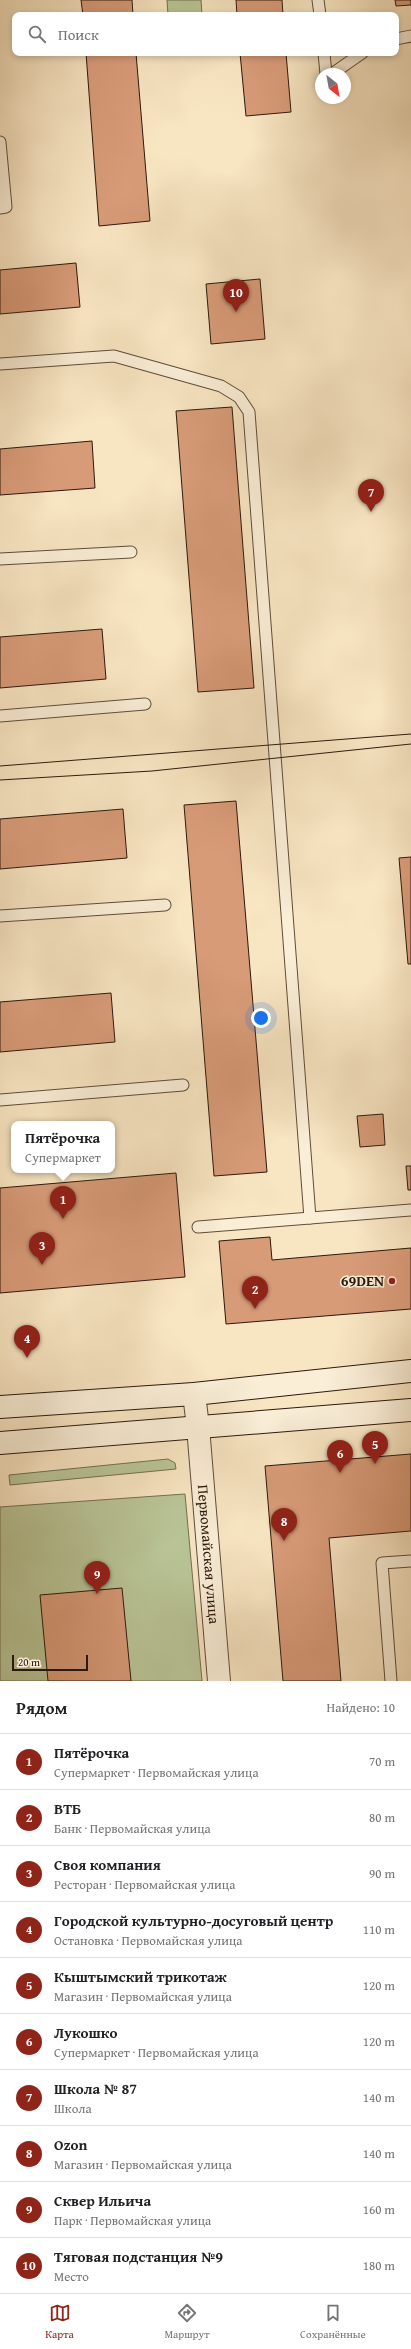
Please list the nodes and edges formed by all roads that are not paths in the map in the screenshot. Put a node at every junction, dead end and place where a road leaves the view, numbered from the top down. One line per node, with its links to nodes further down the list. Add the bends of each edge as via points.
1 (318, 0): 2 (lane)
2 (320, 12)
3 (411, 36): 4 (lane)
4 (399, 38)
5 (324, 56): 7 (lane)
6 (358, 56): 8 (lane)
7 (325, 68)
8 (341, 68)
9 (0, 142): 10 (lane, via 6,207)
10 (0, 208)
11 (0, 364): 21 (lane, via 114,356 221,386 239,397 249,412)
12 (131, 552): 13 (lane)
13 (0, 559)
14 (145, 704): 15 (lane)
15 (0, 716)
16 (165, 905): 17 (lane)
17 (0, 916)
18 (183, 1085): 19 (lane)
19 (0, 1100)
20 (411, 1210): 21 (lane)
21 (310, 1218): 22 (lane)
22 (198, 1227)
23 (411, 1372): 24 (main road)
24 (194, 1394): 25 (main road); 27 (main road, Первомайская улица)
25 (0, 1407)
26 (411, 1410): 27 (main road)
27 (198, 1427): 28 (main road); 30 (main road, Первомайская улица)
28 (0, 1443)
29 (411, 1561): 31 (lane, via 382,1563)
30 (219, 1681)
31 (391, 1681)

